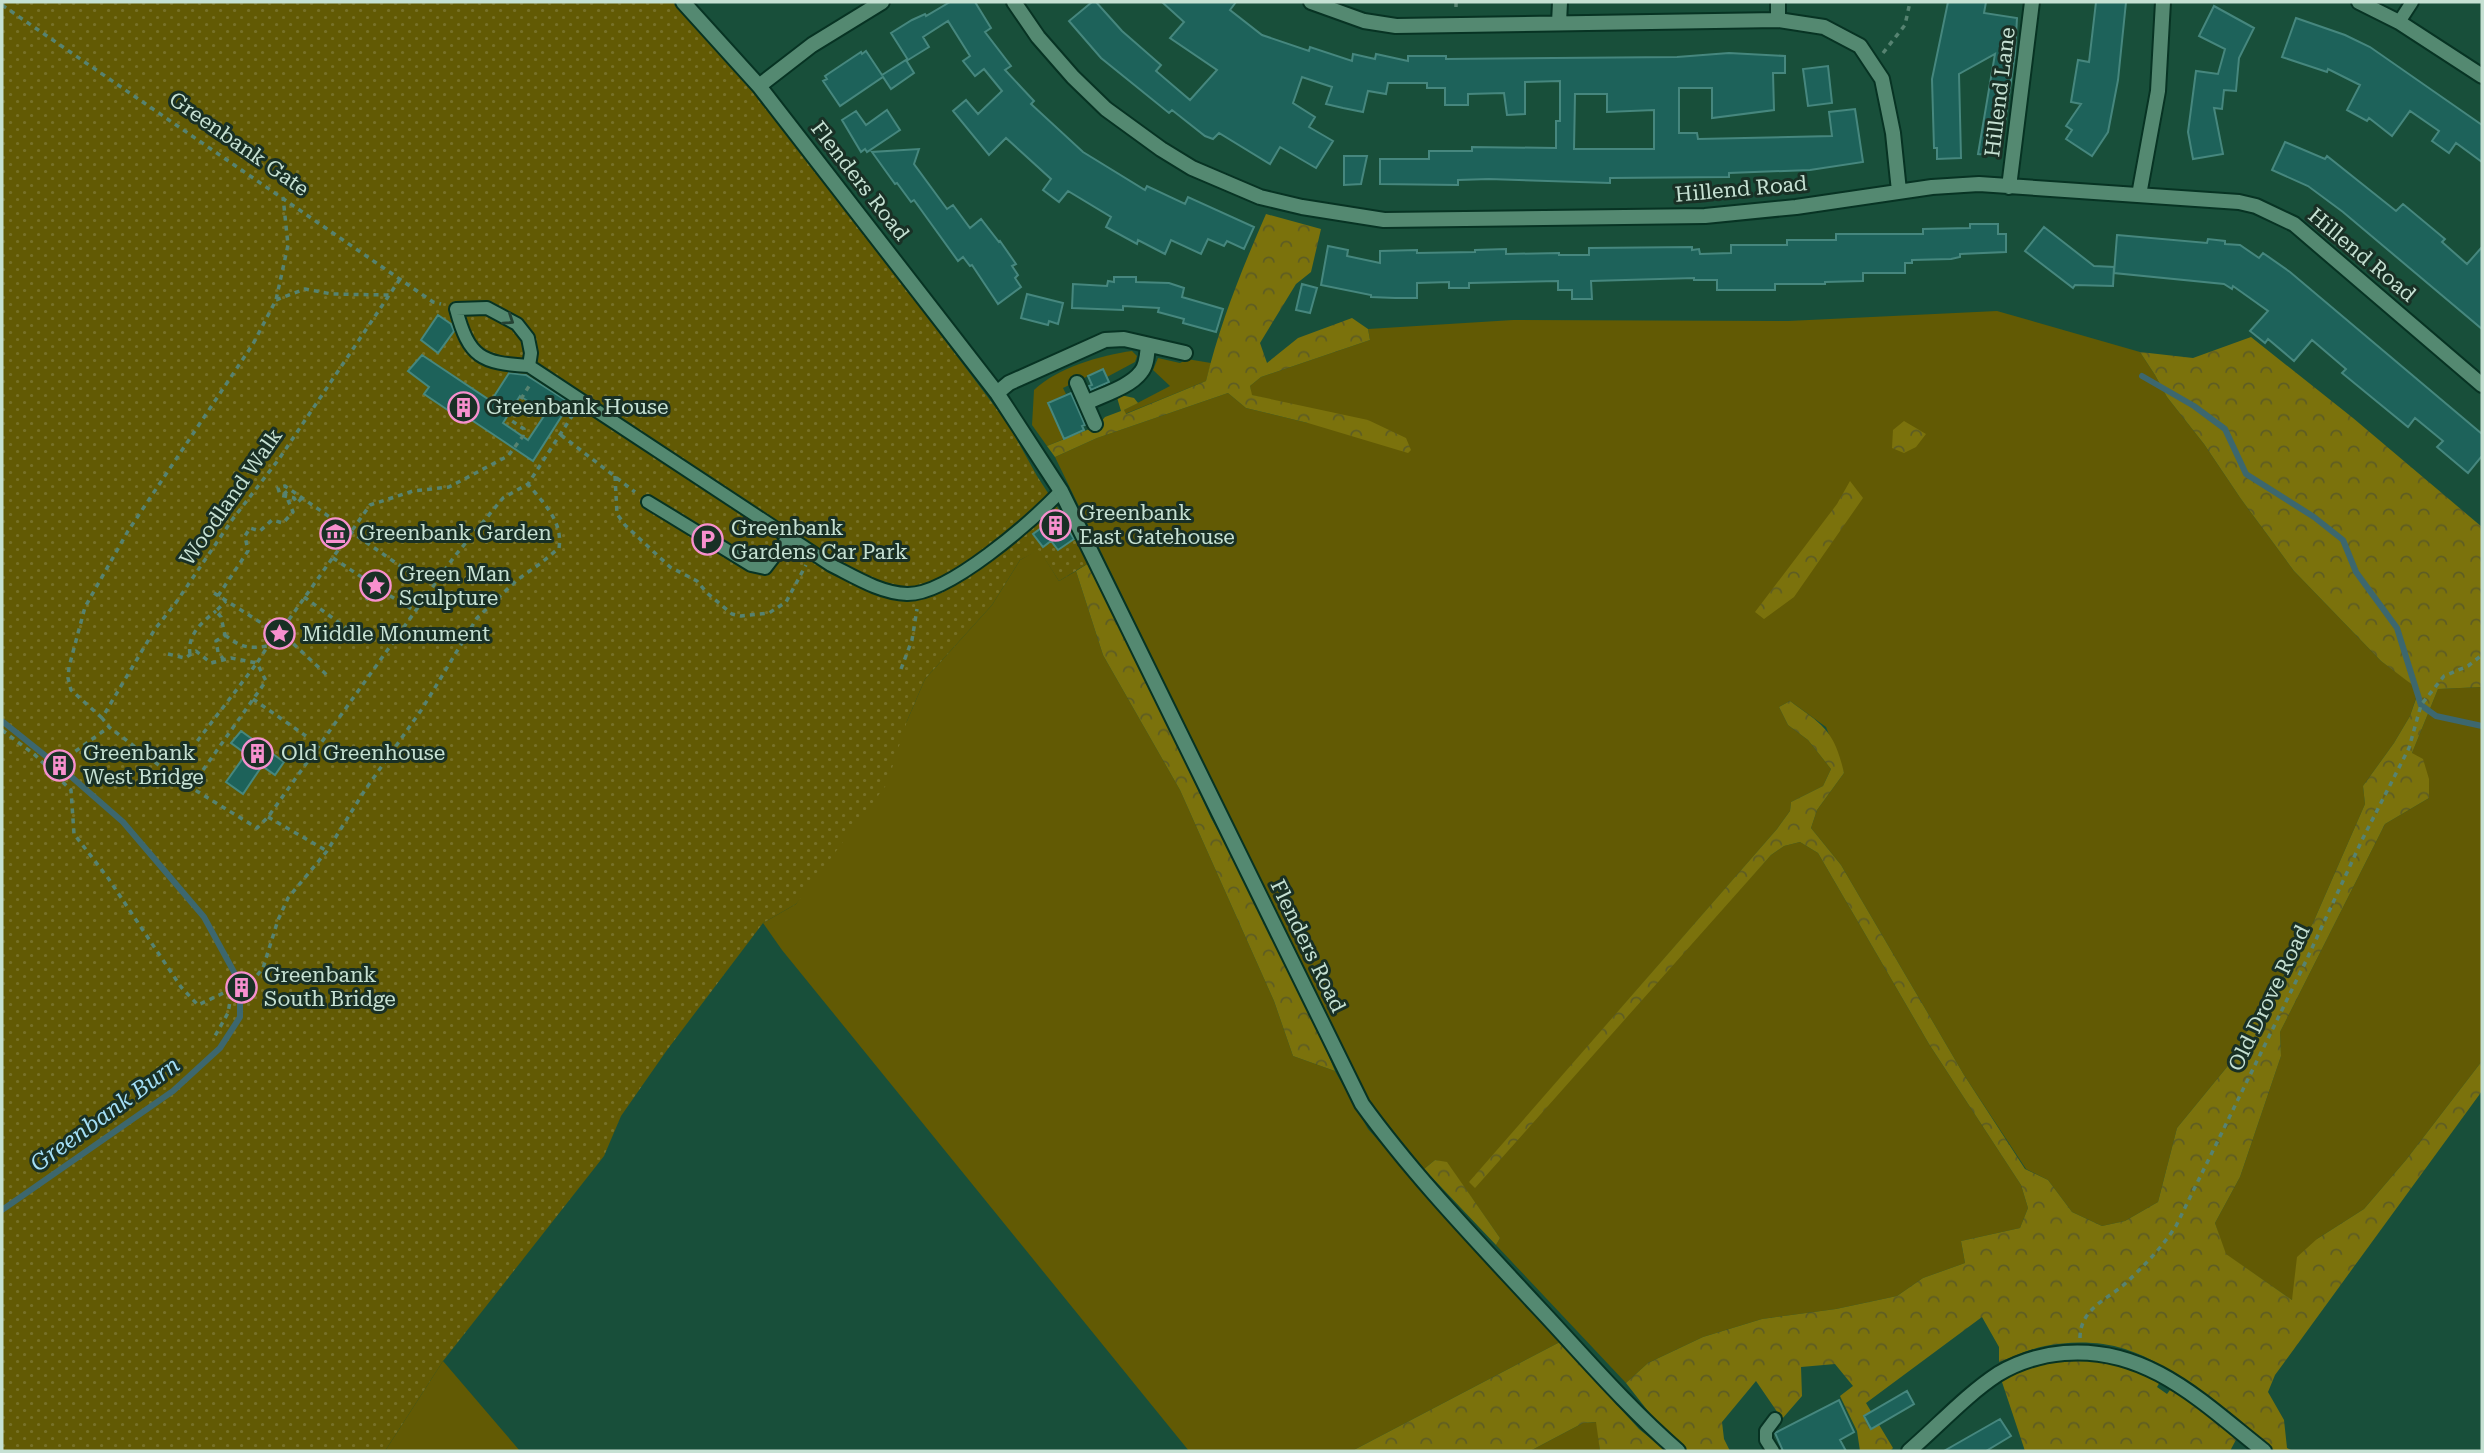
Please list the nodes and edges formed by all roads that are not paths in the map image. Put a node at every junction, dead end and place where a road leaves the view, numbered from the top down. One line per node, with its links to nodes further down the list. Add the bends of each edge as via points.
1 (683, 2): 15 (street, Flenders Road)
2 (882, 2): 15 (street, via 812,45)
3 (1014, 2): 17 (street, Hillend Road, via 1073,77 1106,109 1161,149 1192,168 1260,197 1302,207 1384,220 1692,216 1796,207)
4 (1311, 2): 13 (street, via 1364,21 1396,26)
5 (1560, 2): 13 (street)
6 (1778, 2): 11 (street)
7 (2032, 2): 16 (street, Hillend Lane)
8 (2163, 2): 18 (street, via 2158,91)
9 (2360, 2): 12 (street)
10 (2412, 2): 12 (lane)
11 (1778, 20): 13 (street); 17 (street, via 1824,27 1860,46 1882,79 1894,133)
12 (2399, 22): 14 (street)
13 (1559, 23)
14 (2482, 76)
15 (759, 86): 24 (street, Flenders Road)
16 (2009, 187): 17 (street, Hillend Road, via 1979,184); 18 (street, Hillend Road)
17 (1899, 191)
18 (2139, 195): 23 (street, Hillend Road, via 2239,202 2294,224)
19 (1148, 345): 20 (street); 24 (street, via 1124,339 1092,344); 25 (street, via 1141,372)
20 (1185, 353)
21 (534, 369): 21 (lane, one-way to 21, via 485,360 469,345 456,309 487,308 517,324 528,338); 29 (lane)
22 (1077, 383): 25 (street)
23 (2482, 385)
24 (997, 393): 27 (street, Flenders Road)
25 (1086, 403): 26 (street)
26 (1095, 424)
27 (1061, 491): 29 (lane, via 971,568 919,593 879,588 831,565); 31 (street, Flenders Road, via 1362,1104 1500,1266 1645,1423)
28 (648, 502): 29 (lane, via 751,565 765,568)
29 (789, 537)
30 (1775, 1419): 32 (lane, via 1766,1431)
31 (1678, 1451)
32 (1773, 1451)
33 (1909, 1451): 34 (street, via 1999,1374 2028,1360 2080,1352 2131,1360 2165,1376)
34 (2264, 1451)

